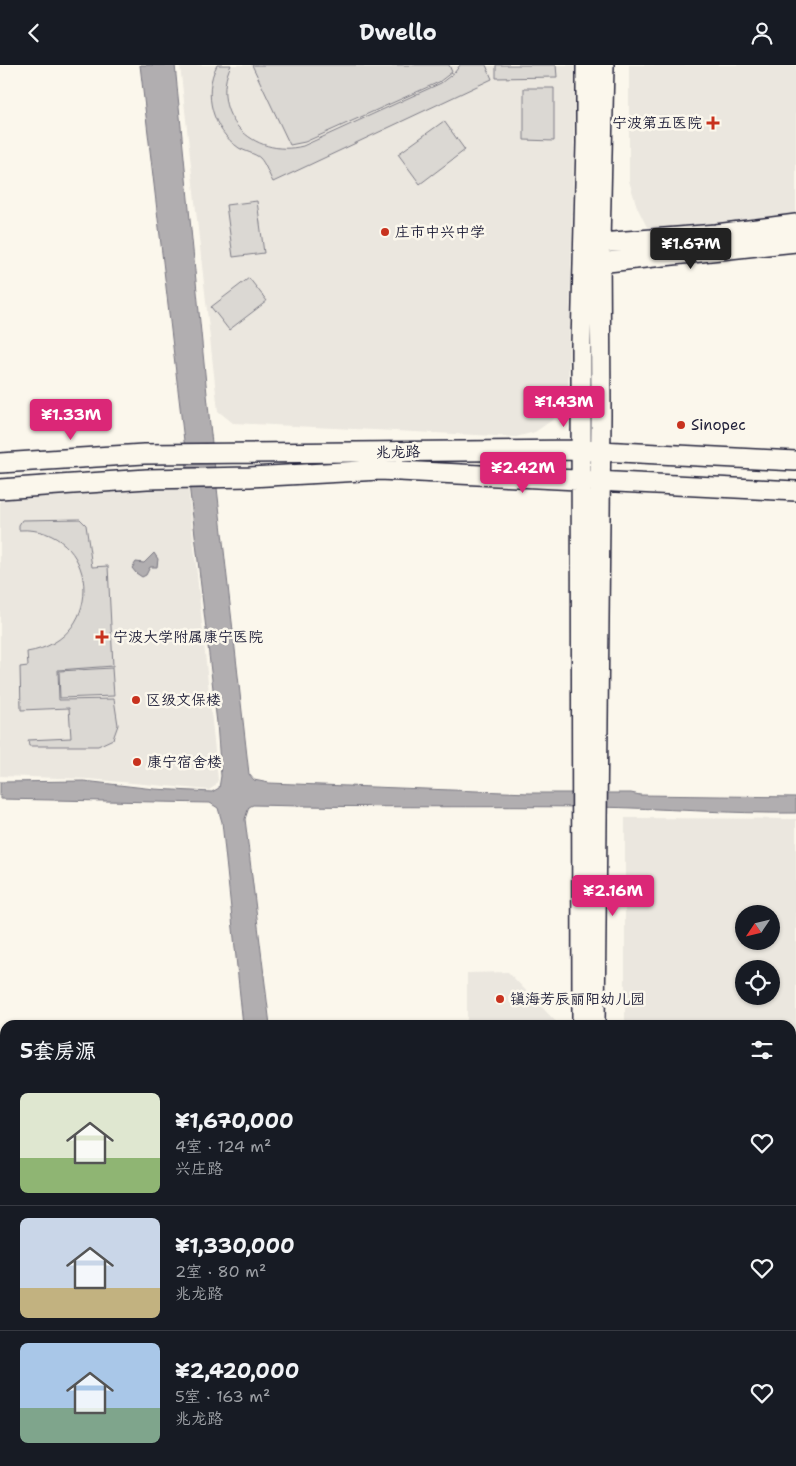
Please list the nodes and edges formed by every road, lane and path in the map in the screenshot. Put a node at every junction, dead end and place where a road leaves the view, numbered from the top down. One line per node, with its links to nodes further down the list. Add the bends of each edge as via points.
1 (586, 65): 5 (street, via 586,143)
2 (604, 65): 5 (street)
3 (796, 224): 5 (street)
4 (796, 242): 6 (street)
5 (592, 244): 6 (street)
6 (592, 264): 7 (street, via 580,345); 8 (street)
7 (581, 450): 8 (street, 兆龙路); 10 (street, 兆龙路, via 144,454); 11 (street)
8 (601, 450): 9 (street, 兆龙路); 12 (street)
9 (796, 461)
10 (0, 463)
11 (581, 480): 12 (street, 兆龙路); 13 (street, 兆龙路, via 380,470 147,479); 15 (street)
12 (600, 481): 14 (street, 兆龙路); 15 (street)
13 (0, 489)
14 (796, 491)
15 (590, 790): 16 (street)
16 (589, 810): 17 (street); 18 (street)
17 (582, 1020)
18 (595, 1020)

